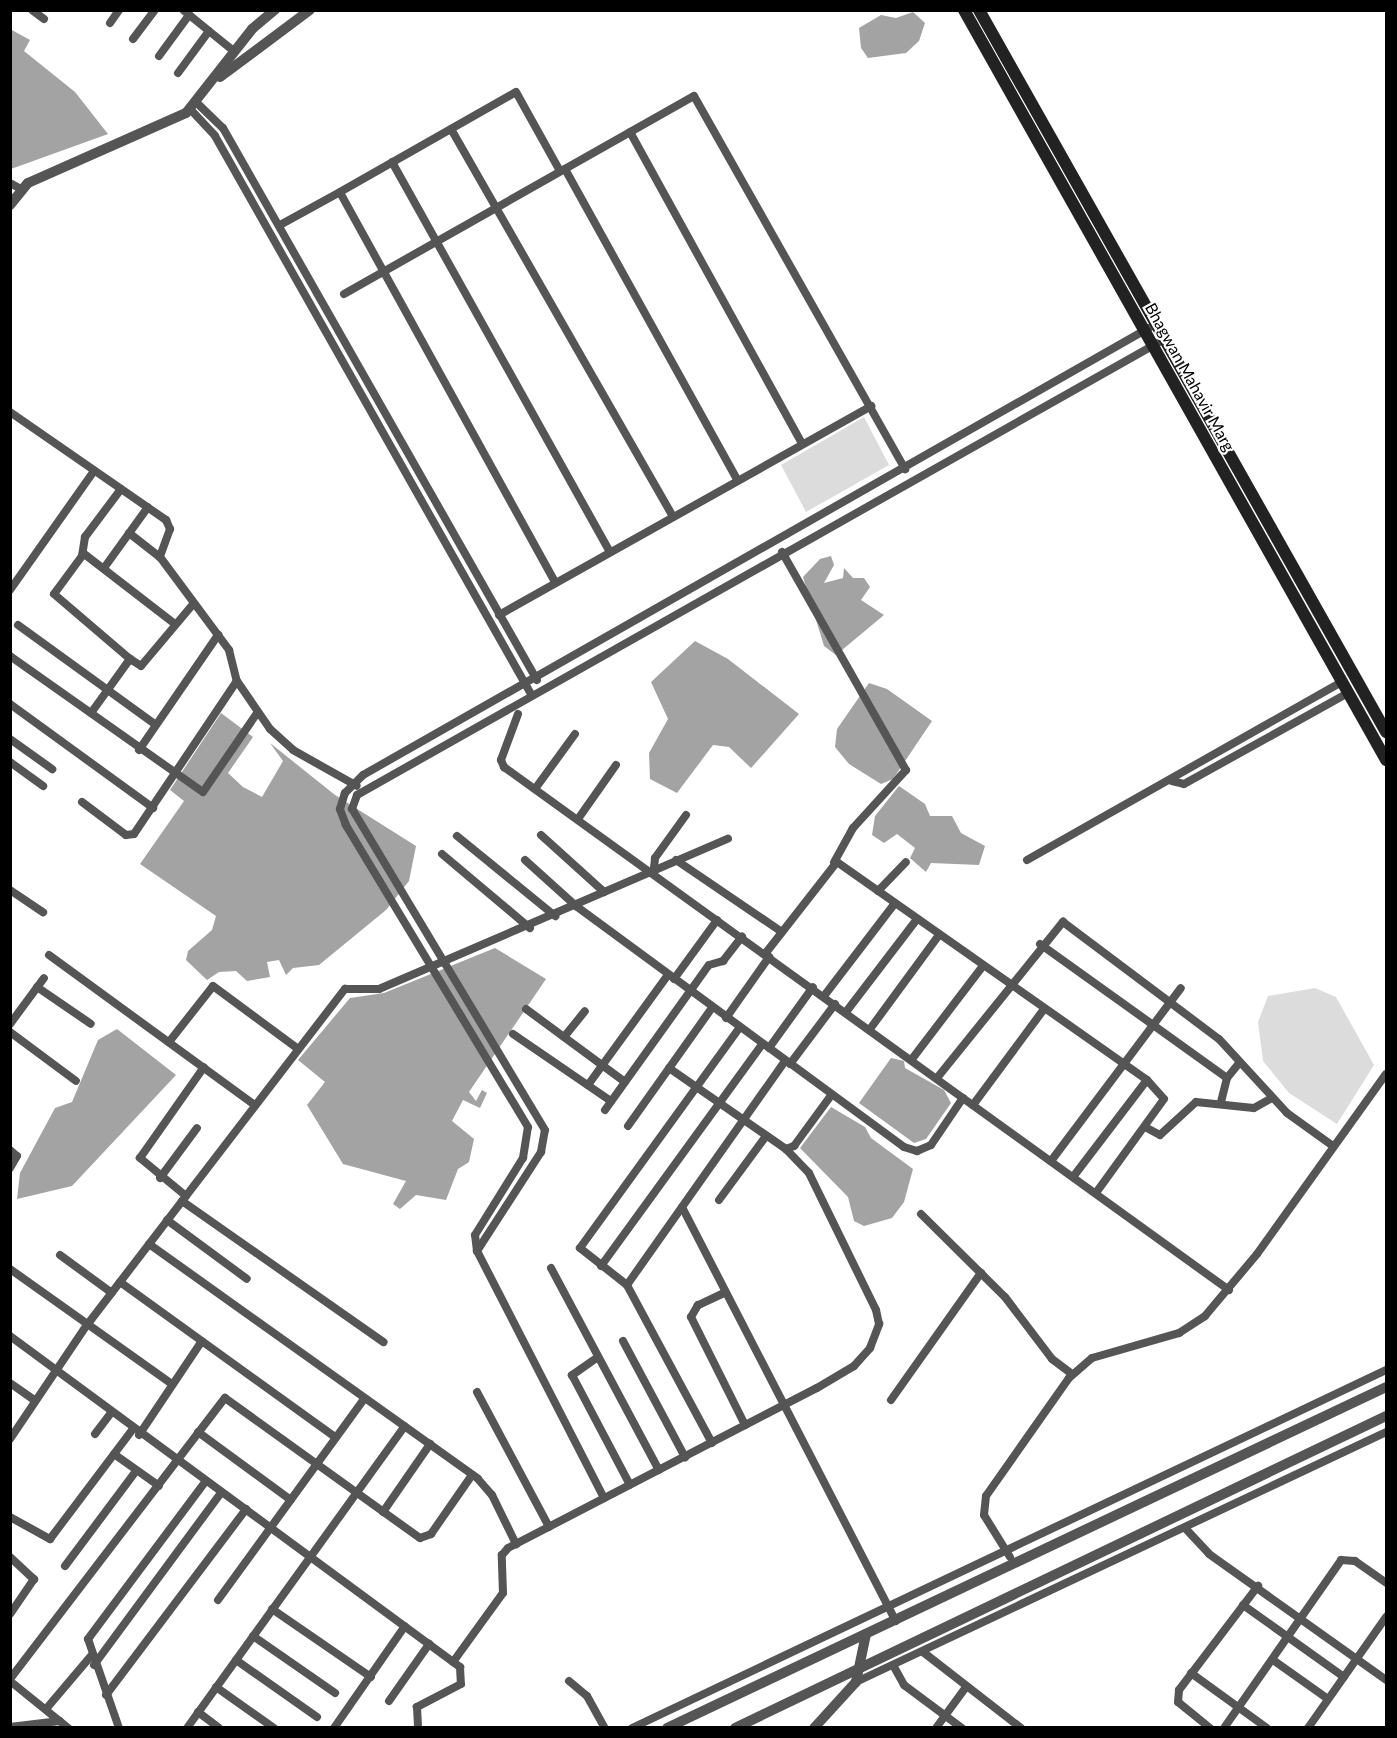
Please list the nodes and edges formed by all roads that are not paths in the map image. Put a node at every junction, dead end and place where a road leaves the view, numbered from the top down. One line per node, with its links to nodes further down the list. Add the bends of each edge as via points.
1 (32, 10): 9 (street)
2 (119, 10): 10 (street)
3 (155, 10): 12 (street)
4 (275, 10): 13 (street)
5 (310, 10): 16 (street)
6 (964, 10): 31 (main road, Bhagwan Mahavir Marg)
7 (979, 10): 31 (main road, Bhagwan Mahavir Marg)
8 (186, 13): 11 (street); 14 (street)
9 (44, 19)
10 (110, 23)
11 (209, 31): 13 (street); 15 (street)
12 (133, 39)
13 (234, 51): 16 (street)
14 (159, 56)
15 (178, 73)
16 (220, 77): 17 (street)
17 (194, 107): 23 (street); 27 (street, via 220,123); 60 (street, via 215,136)
18 (451, 129): 20 (street); 21 (street, via 516,92); 25 (street)
19 (630, 132): 21 (street); 33 (street, via 688,97 697,97); 35 (street)
20 (392, 162): 24 (street); 28 (street)
21 (563, 170): 25 (street); 38 (street)
22 (10, 183): 23 (street)
23 (21, 189): 26 (street)
24 (340, 192): 27 (street); 29 (street)
25 (497, 204): 28 (street); 41 (street)
26 (10, 206)
27 (280, 225): 51 (street)
28 (439, 239): 29 (street); 43 (street)
29 (384, 270): 30 (street); 48 (street)
30 (344, 294)
31 (1149, 328): 32 (main road, Bhagwan Mahavir Marg); 36 (street)
32 (1158, 343): 44 (street); 59 (main road, Bhagwan Mahavir Marg); 70 (main road, Bhagwan Mahavir Marg)
33 (871, 406): 35 (street); 36 (street)
34 (10, 412): 37 (street)
35 (802, 444): 38 (street)
36 (905, 469): 57 (street)
37 (94, 471): 39 (street); 49 (street)
38 (736, 479): 41 (street)
39 (121, 489): 40 (street); 45 (street, via 85,537)
40 (148, 507): 42 (street); 46 (street, via 170,529)
41 (673, 517): 43 (street)
42 (129, 533): 46 (street); 47 (street)
43 (610, 552): 48 (street)
44 (782, 552): 61 (street); 95 (street, via 906,770 853,828)
45 (83, 553): 47 (street); 56 (street, via 55,598)
46 (160, 556): 50 (street)
47 (104, 568): 52 (street)
48 (555, 582): 51 (street)
49 (10, 590)
50 (194, 603): 52 (street); 54 (street)
51 (499, 615): 57 (street)
52 (175, 624): 56 (street, via 141,666)
53 (18, 625): 62 (street)
54 (218, 635): 58 (street, via 229,650); 69 (street)
55 (10, 656): 67 (street)
56 (130, 659): 62 (street)
57 (535, 677): 60 (street); 61 (street)
58 (237, 681): 66 (street); 78 (street)
59 (1341, 682): 63 (main road, Bhagwan Mahavir Marg); 79 (street, via 1178,772)
60 (524, 684): 64 (street); 80 (street)
61 (543, 687): 64 (street)
62 (108, 690): 67 (street); 69 (street)
63 (1348, 693): 74 (main road, Bhagwan Mahavir Marg); 79 (street, via 1184,784)
64 (531, 694): 83 (street)
65 (10, 704): 85 (street)
66 (257, 712): 78 (street, via 206,790); 80 (street, via 292,750)
67 (91, 713): 73 (street)
68 (518, 714): 82 (street, via 501,763)
69 (156, 725): 73 (street)
70 (1386, 732)
71 (574, 734): 82 (street)
72 (10, 739): 77 (street)
73 (139, 750): 78 (street)
74 (1386, 760)
75 (10, 762): 81 (street)
76 (616, 765): 87 (street)
77 (52, 769)
78 (175, 776): 85 (street)
79 (1172, 781): 94 (street)
80 (354, 783): 83 (street); 116 (street, via 341,801 346,825)
81 (43, 786)
82 (535, 789): 87 (street)
83 (363, 790): 114 (street, via 352,809)
84 (82, 802): 85 (street, via 130,836)
85 (153, 808)
86 (686, 815): 97 (street)
87 (578, 819): 97 (street)
88 (541, 835): 100 (street)
89 (457, 836): 104 (street)
90 (728, 839): 93 (street)
91 (442, 854): 107 (street)
92 (525, 860): 102 (street)
93 (676, 860): 97 (street); 108 (street)
94 (1027, 860)
95 (834, 862): 99 (street); 108 (street)
96 (906, 862): 99 (street)
97 (651, 869): 100 (street); 106 (street)
98 (10, 890): 103 (street)
99 (878, 891): 101 (street)
100 (604, 892): 102 (street)
101 (895, 903): 105 (street); 124 (street)
102 (576, 906): 104 (street); 117 (street)
103 (43, 912)
104 (555, 916): 107 (street)
105 (916, 919): 109 (street); 131 (street)
106 (717, 920): 110 (street); 117 (street)
107 (530, 928): 114 (street)
108 (782, 932): 113 (street)
109 (939, 935): 115 (street); 137 (street)
110 (742, 937): 113 (street); 123 (street, via 723,961 709,965)
111 (1040, 944): 119 (street); 125 (street, via 1063,922); 135 (street)
112 (49, 955): 141 (street)
113 (767, 955): 121 (street); 132 (street)
114 (443, 962): 116 (street); 187 (street, via 544,1130 541,1152)
115 (982, 967): 119 (street); 144 (street)
116 (430, 968): 143 (street, via 379,989 345,989); 187 (street, via 530,1134 523,1158 475,1235)
117 (671, 977): 123 (street); 148 (street)
118 (44, 978): 120 (street)
119 (1009, 986): 129 (street); 152 (street)
120 (37, 987): 133 (street); 134 (street)
121 (813, 987): 124 (street); 142 (street)
122 (1181, 988): 125 (street)
123 (691, 991): 127 (street); 156 (street)
124 (824, 996): 126 (street)
125 (1171, 1002): 135 (street); 146 (street, via 1219,1039)
126 (835, 1004): 131 (street); 145 (street)
127 (712, 1008): 132 (street); 150 (street)
128 (526, 1009): 140 (street)
129 (1044, 1009): 147 (street); 166 (street)
130 (585, 1011): 140 (street)
131 (846, 1012): 137 (street)
132 (726, 1018): 136 (street)
133 (10, 1024)
134 (91, 1024)
135 (1155, 1025): 147 (street); 153 (street)
136 (739, 1028): 142 (street); 158 (street)
137 (870, 1029): 144 (street)
138 (10, 1032): 155 (street)
139 (513, 1034): 157 (street)
140 (564, 1037): 148 (street)
141 (169, 1042): 143 (street, via 213,986); 149 (street)
142 (765, 1046): 145 (street); 164 (street)
143 (298, 1049): 165 (street)
144 (912, 1059): 152 (street)
145 (788, 1062): 159 (street); 168 (street)
146 (1239, 1063): 153 (street); 161 (street)
147 (1122, 1064): 154 (street); 176 (street)
148 (602, 1065): 156 (street); 157 (street)
149 (204, 1067): 165 (street); 179 (street, via 140,1158)
150 (669, 1068): 158 (street); 169 (street)
151 (1386, 1074): 173 (street)
152 (937, 1078): 160 (street)
153 (1227, 1078): 163 (street)
154 (1147, 1080): 170 (street, via 1164,1099); 178 (street)
155 (76, 1081)
156 (625, 1082): 162 (street)
157 (588, 1085): 162 (street)
158 (697, 1088): 164 (street); 189 (street, via 581,1246 582,1254)
159 (831, 1094): 160 (street, via 917,1151 931,1145); 174 (street, via 794,1146)
160 (963, 1098): 166 (street)
161 (1272, 1098): 163 (street, via 1254,1108); 173 (street)
162 (611, 1101): 167 (street)
163 (1221, 1102): 170 (street, via 1196,1102 1160,1135)
164 (719, 1104): 168 (street); 189 (street)
165 (255, 1105): 181 (street)
166 (973, 1105): 176 (street)
167 (605, 1110)
168 (741, 1119): 172 (street); 183 (street)
169 (627, 1126)
170 (1145, 1127): 180 (street)
171 (197, 1128): 179 (street)
172 (766, 1136): 174 (street); 182 (street)
173 (1333, 1146): 196 (street)
174 (786, 1149): 215 (street, via 809,1173 879,1324 861,1361)
175 (10, 1150): 177 (street, via 17,1156)
176 (1051, 1161): 178 (street)
177 (10, 1168)
178 (1073, 1177): 180 (street)
179 (160, 1178): 181 (street)
180 (1096, 1193): 196 (street)
181 (184, 1198): 185 (street); 203 (street)
182 (719, 1200)
183 (682, 1207): 195 (street); 198 (street)
184 (921, 1214): 192 (street)
185 (167, 1220): 186 (street); 193 (street)
186 (149, 1244): 194 (street); 212 (street)
187 (477, 1251): 240 (street)
188 (60, 1255): 197 (street)
189 (601, 1266): 195 (street)
190 (551, 1268): 204 (street)
191 (10, 1269): 199 (street)
192 (981, 1274): 207 (street, via 1046,1353); 214 (street)
193 (247, 1279)
194 (120, 1282): 197 (street); 201 (street)
195 (627, 1285): 226 (street)
196 (1229, 1290): 207 (street, via 1179,1333 1092,1358)
197 (112, 1293): 199 (street)
198 (724, 1293): 215 (street); 218 (street, via 698,1305 691,1317)
199 (87, 1325): 205 (street); 209 (street)
200 (10, 1336): 205 (street)
201 (202, 1341): 209 (street); 225 (street)
202 (622, 1341): 229 (street)
203 (383, 1342)
204 (598, 1357): 232 (street); 236 (street, via 572,1375)
205 (55, 1370): 213 (street); 216 (street)
206 (1386, 1370): 250 (street)
207 (1072, 1374): 250 (street, via 986,1496 984,1515)
208 (10, 1383): 213 (street)
209 (172, 1384): 220 (street)
210 (1386, 1387): 248 (street)
211 (477, 1392): 245 (street)
212 (364, 1398): 219 (street); 225 (street)
213 (34, 1400): 223 (street)
214 (891, 1400)
215 (782, 1405): 218 (street); 260 (street)
216 (110, 1414): 220 (street); 224 (street)
217 (1386, 1416): 251 (street)
218 (744, 1425): 226 (street)
219 (405, 1426): 227 (street); 238 (street)
220 (135, 1432): 228 (street); 230 (street)
221 (198, 1432): 230 (street); 231 (street, via 225,1398); 241 (street)
222 (1386, 1432): 247 (street)
223 (12, 1434)
224 (95, 1434)
225 (336, 1438): 231 (street)
226 (712, 1443): 229 (street)
227 (430, 1444): 234 (street); 243 (street)
228 (114, 1454): 233 (street); 244 (street, via 50,1539)
229 (684, 1457): 232 (street)
230 (176, 1462): 235 (street); 237 (street)
231 (319, 1462): 238 (street); 241 (street)
232 (659, 1470): 236 (street)
233 (136, 1471): 237 (street); 255 (street)
234 (472, 1475): 243 (street, via 424,1539); 249 (street, via 492,1495)
235 (205, 1482): 239 (street); 272 (street, via 92,1632 87,1643)
236 (630, 1485): 240 (street)
237 (159, 1486): 283 (street)
238 (357, 1492): 243 (street); 253 (street)
239 (221, 1493): 242 (street); 277 (street)
240 (604, 1498): 245 (street)
241 (291, 1500): 246 (street)
242 (246, 1509): 246 (street); 290 (street)
243 (383, 1512)
244 (10, 1517)
245 (549, 1527): 249 (street)
246 (271, 1528): 253 (street); 258 (street)
247 (1185, 1528): 257 (street, via 1202,1549); 271 (street)
248 (1083, 1533): 251 (street); 254 (street)
249 (516, 1544): 276 (street, via 502,1555 501,1598)
250 (1008, 1552): 254 (street); 260 (street)
251 (1093, 1553): 279 (street)
252 (10, 1557): 262 (street, via 34,1579)
253 (310, 1557): 261 (street); 266 (street)
254 (1016, 1564): 265 (street)
255 (65, 1566)
256 (1386, 1583): 264 (street, via 1355,1561 1341,1560)
257 (1258, 1586): 259 (street); 264 (street)
258 (218, 1600)
259 (1243, 1605): 269 (street); 280 (street)
260 (889, 1608): 265 (street); 309 (street)
261 (272, 1609): 268 (street); 281 (street)
262 (10, 1614)
263 (1386, 1617): 273 (street)
264 (1303, 1618): 269 (street); 273 (street)
265 (896, 1621): 267 (street)
266 (405, 1626): 270 (street); 281 (street)
267 (866, 1634): 279 (street); 310 (street)
268 (253, 1636): 274 (street); 289 (street)
269 (1289, 1638): 275 (street); 282 (street)
270 (429, 1644): 276 (street); 292 (street)
271 (923, 1652): 278 (street); 288 (street)
272 (91, 1656): 277 (street); 294 (street)
273 (1357, 1658): 282 (street); 284 (street)
274 (236, 1660): 287 (street); 297 (street)
275 (1273, 1660): 291 (street); 293 (street)
276 (453, 1662): 307 (street, via 463,1681 419,1705 414,1714)
277 (94, 1665): 290 (street)
278 (892, 1665): 286 (street); 296 (street, via 904,1685)
279 (858, 1668): 286 (street); 311 (street)
280 (1191, 1673): 293 (street); 315 (street, via 1179,1690 1179,1702)
281 (371, 1677): 306 (street)
282 (1344, 1677): 291 (street)
283 (10, 1680): 294 (street)
284 (1386, 1680)
285 (568, 1681): 308 (street, via 587,1696)
286 (856, 1682): 312 (street)
287 (216, 1687): 295 (street); 305 (street)
288 (966, 1687): 296 (street); 299 (street)
289 (335, 1693)
290 (106, 1695): 302 (street)
291 (1328, 1698): 318 (street)
292 (389, 1701)
293 (1239, 1707): 316 (street); 317 (street)
294 (46, 1709): 298 (street)
295 (198, 1712): 303 (street); 304 (street)
296 (945, 1715): 313 (street); 314 (street)
297 (317, 1717)
298 (60, 1721): 300 (street); 301 (street)
299 (1016, 1726)
300 (10, 1727)
301 (68, 1728)
302 (119, 1728)
303 (187, 1728)
304 (219, 1728)
305 (274, 1728)
306 (334, 1728)
307 (418, 1728)
308 (605, 1728)
309 (632, 1728)
310 (667, 1728)
311 (735, 1728)
312 (814, 1728)
313 (936, 1728)
314 (962, 1728)
315 (1210, 1728)
316 (1224, 1728)
317 (1267, 1728)
318 (1308, 1728)

